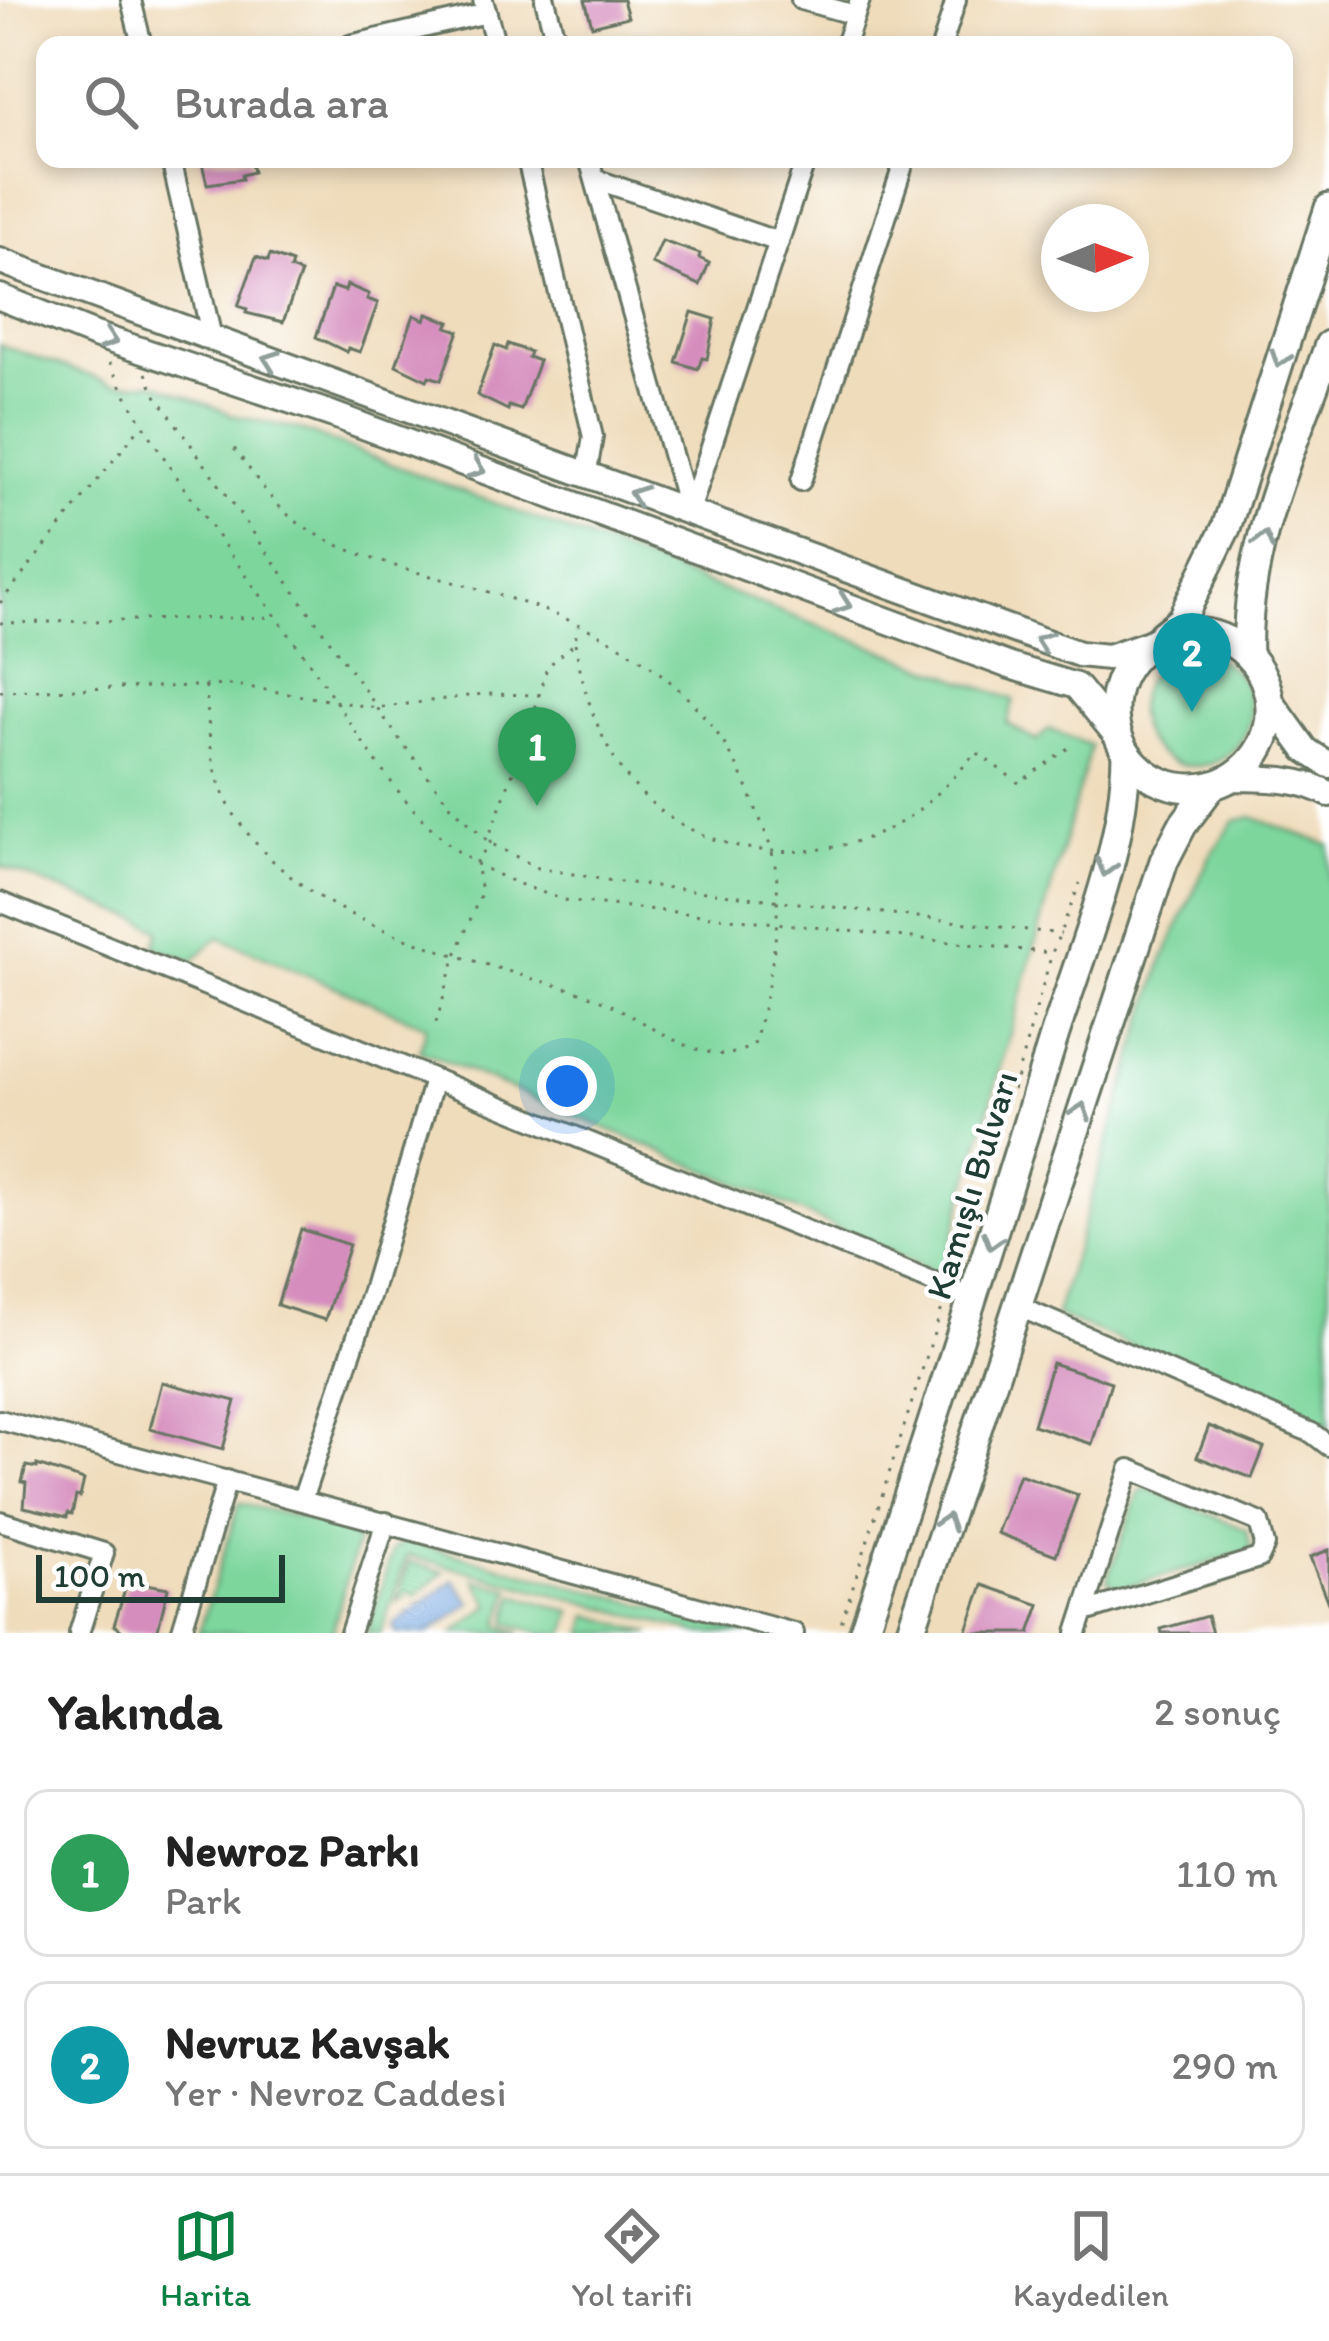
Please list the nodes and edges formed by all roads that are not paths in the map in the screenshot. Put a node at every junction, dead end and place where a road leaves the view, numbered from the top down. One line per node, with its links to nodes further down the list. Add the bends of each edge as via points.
1 (131, 0): 7 (street)
2 (545, 0): 10 (street)
3 (801, 0): 6 (street)
4 (956, 0): 12 (street)
5 (485, 6): 8 (street); 9 (street)
6 (857, 7): 11 (street)
7 (140, 36)
8 (381, 36)
9 (493, 36)
10 (555, 36)
11 (848, 36)
12 (945, 36)
13 (173, 168): 23 (street)
14 (529, 168): 25 (street, via 593,437)
15 (592, 168): 18 (street)
16 (803, 168): 20 (street)
17 (902, 168): 26 (street)
18 (595, 179): 20 (street); 27 (street)
19 (1329, 208): 28 (highway, one-way to 28, via 1226,528 1181,620)
20 (779, 242): 27 (street)
21 (0, 260): 23 (main road)
22 (0, 297): 31 (main road, one-way to 31, via 1076,686)
23 (212, 338): 25 (main road, one-way to 23)
24 (1329, 345): 29 (highway, one-way to 24, via 1246,622 1263,538)
25 (586, 477): 27 (main road, one-way to 25)
26 (801, 481)
27 (689, 514): 28 (main road, one-way to 27, via 1108,657 1079,654)
28 (1155, 640): 29 (highway, via 1204,632); 31 (highway, via 1121,676 1114,700)
29 (1248, 655): 30 (highway)
30 (1270, 700): 32 (main road, via 1306,750); 33 (highway, via 1262,746)
31 (1122, 745): 33 (highway, via 1154,780 1192,789); 37 (highway, Kamışlı Bulvarı, one-way to 37, via 1125,800 1113,845)
32 (1329, 765)
33 (1221, 783): 34 (main road, via 1286,780); 38 (highway, one-way to 33, via 1164,861 1182,826)
34 (1329, 794)
35 (0, 902): 36 (street)
36 (434, 1080): 37 (street); 42 (street)
37 (961, 1293): 50 (highway, Kamışlı Bulvarı)
38 (1017, 1306): 40 (street); 51 (highway, one-way to 38)
39 (0, 1420): 41 (street)
40 (1329, 1446)
41 (226, 1480): 42 (street); 47 (street)
42 (302, 1500): 44 (street)
43 (0, 1521): 46 (street, via 104,1553)
44 (386, 1522): 48 (street); 49 (street)
45 (1085, 1612): 45 (street, via 1259,1558 1264,1532 1259,1522 1130,1469); 52 (street)
46 (79, 1633)
47 (181, 1633)
48 (350, 1633)
49 (794, 1633)
50 (863, 1633)
51 (910, 1633)
52 (1077, 1633)

